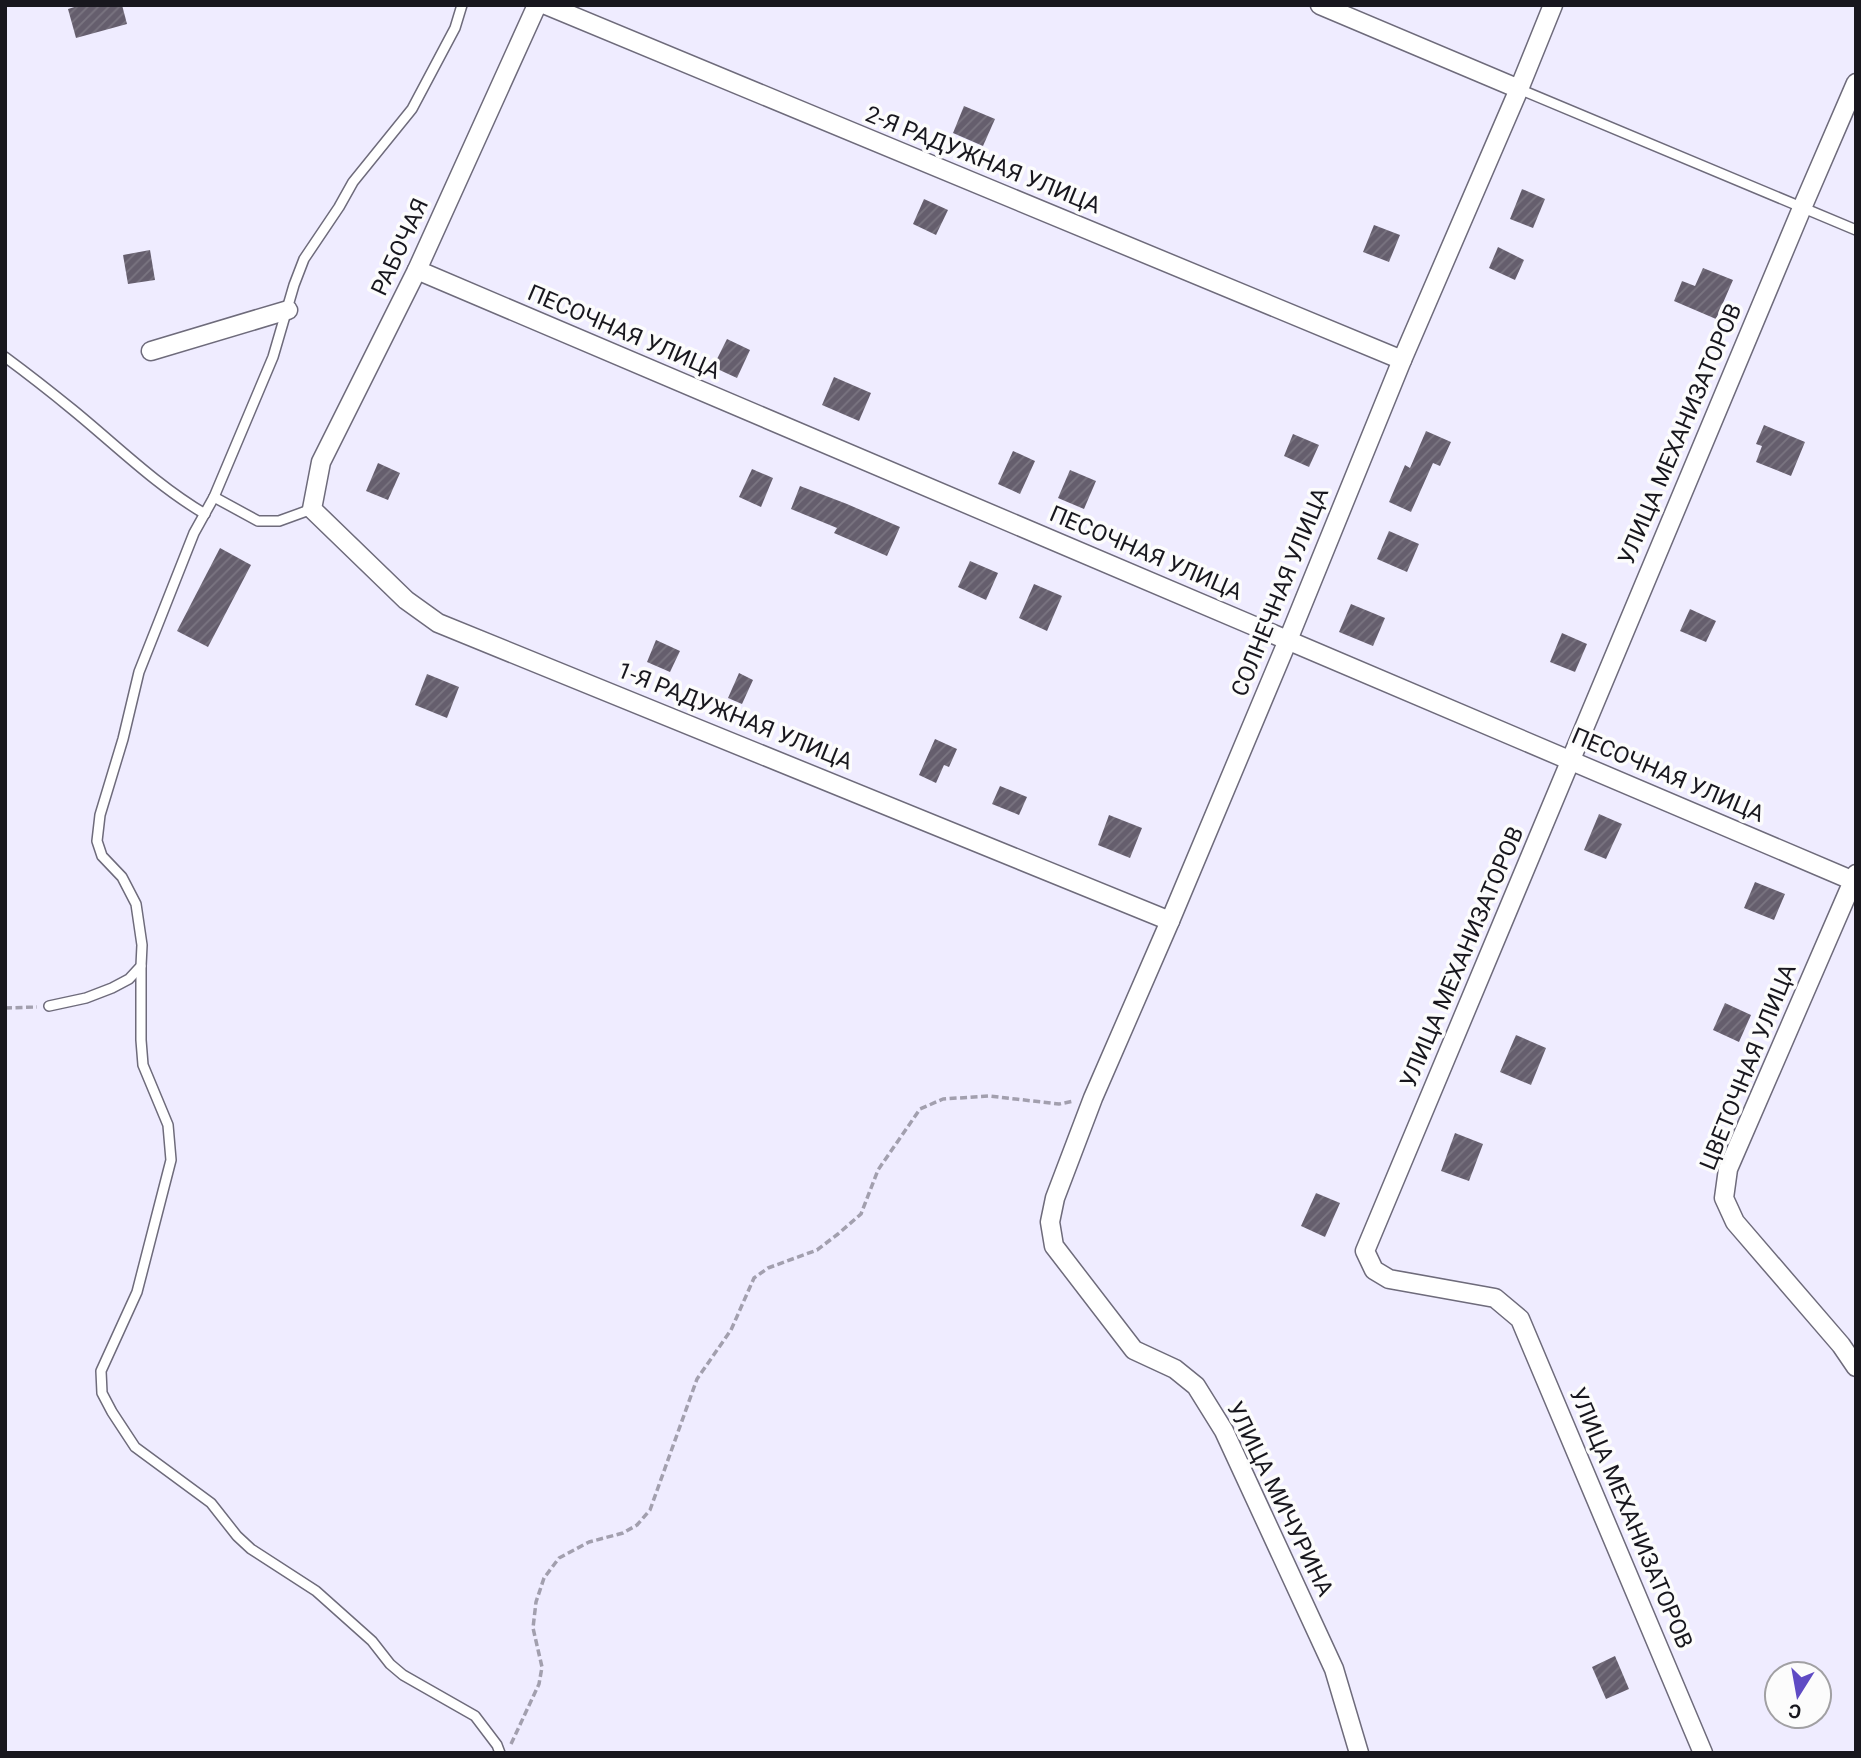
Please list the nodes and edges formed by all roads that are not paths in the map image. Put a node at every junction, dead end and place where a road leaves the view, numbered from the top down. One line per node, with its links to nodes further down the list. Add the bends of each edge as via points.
1 (462, 5): 11 (lane, via 455,28 412,108 353,182 304,259)
2 (537, 5): 10 (street, РАБОЧАЯ)
3 (545, 5): 14 (street, 2-Я РАДУЖНАЯ УЛИЦА)
4 (1320, 5): 7 (street)
5 (1553, 5): 7 (street, СОЛНЕЧНАЯ УЛИЦА)
6 (1856, 83): 8 (street, УЛИЦА МЕХАНИЗАТОРОВ)
7 (1519, 89): 8 (lane); 14 (street, СОЛНЕЧНАЯ УЛИЦА)
8 (1802, 208): 9 (lane); 19 (street, УЛИЦА МЕХАНИЗАТОРОВ)
9 (1856, 230)
10 (417, 270): 16 (street, РАБОЧАЯ, via 321,462); 18 (street, ПЕСОЧНАЯ УЛИЦА)
11 (288, 310): 12 (street); 15 (lane, via 274,356)
12 (151, 351)
13 (5, 357): 17 (lane, via 177,497)
14 (1402, 360): 18 (street, СОЛНЕЧНАЯ УЛИЦА)
15 (214, 497): 16 (lane, via 258,521 279,521); 17 (lane)
16 (312, 509): 21 (street, 1-Я РАДУЖНАЯ УЛИЦА, via 406,600 438,622)
17 (205, 514): 22 (lane, via 139,672 100,815 97,841 102,856 122,877 136,904)
18 (1288, 640): 19 (street, ПЕСОЧНАЯ УЛИЦА); 21 (street, СОЛНЕЧНАЯ УЛИЦА)
19 (1570, 760): 20 (street, ПЕСОЧНАЯ УЛИЦА); 28 (street, УЛИЦА МЕХАНИЗАТОРОВ, via 1365,1251 1374,1270 1388,1279 1495,1298 1520,1319)
20 (1855, 879): 25 (street, ЦВЕТОЧНАЯ УЛИЦА, via 1728,1169 1724,1198 1735,1222)
21 (1170, 921): 24 (street, СОЛНЕЧНАЯ УЛИЦА)
22 (141, 966): 23 (lane, via 112,988); 26 (lane, via 143,1065 168,1125 171,1160 136,1292 101,1371 103,1393 135,1447 211,1503 251,1549 316,1591 372,1640 403,1675 474,1716)
23 (50, 1006)
24 (1055, 1198): 27 (street, УЛИЦА МИЧУРИНА, via 1050,1222 1054,1246 1134,1350 1196,1386 1224,1431 1334,1669)
25 (1856, 1367)
26 (500, 1753)
27 (1359, 1753)
28 (1703, 1753)

